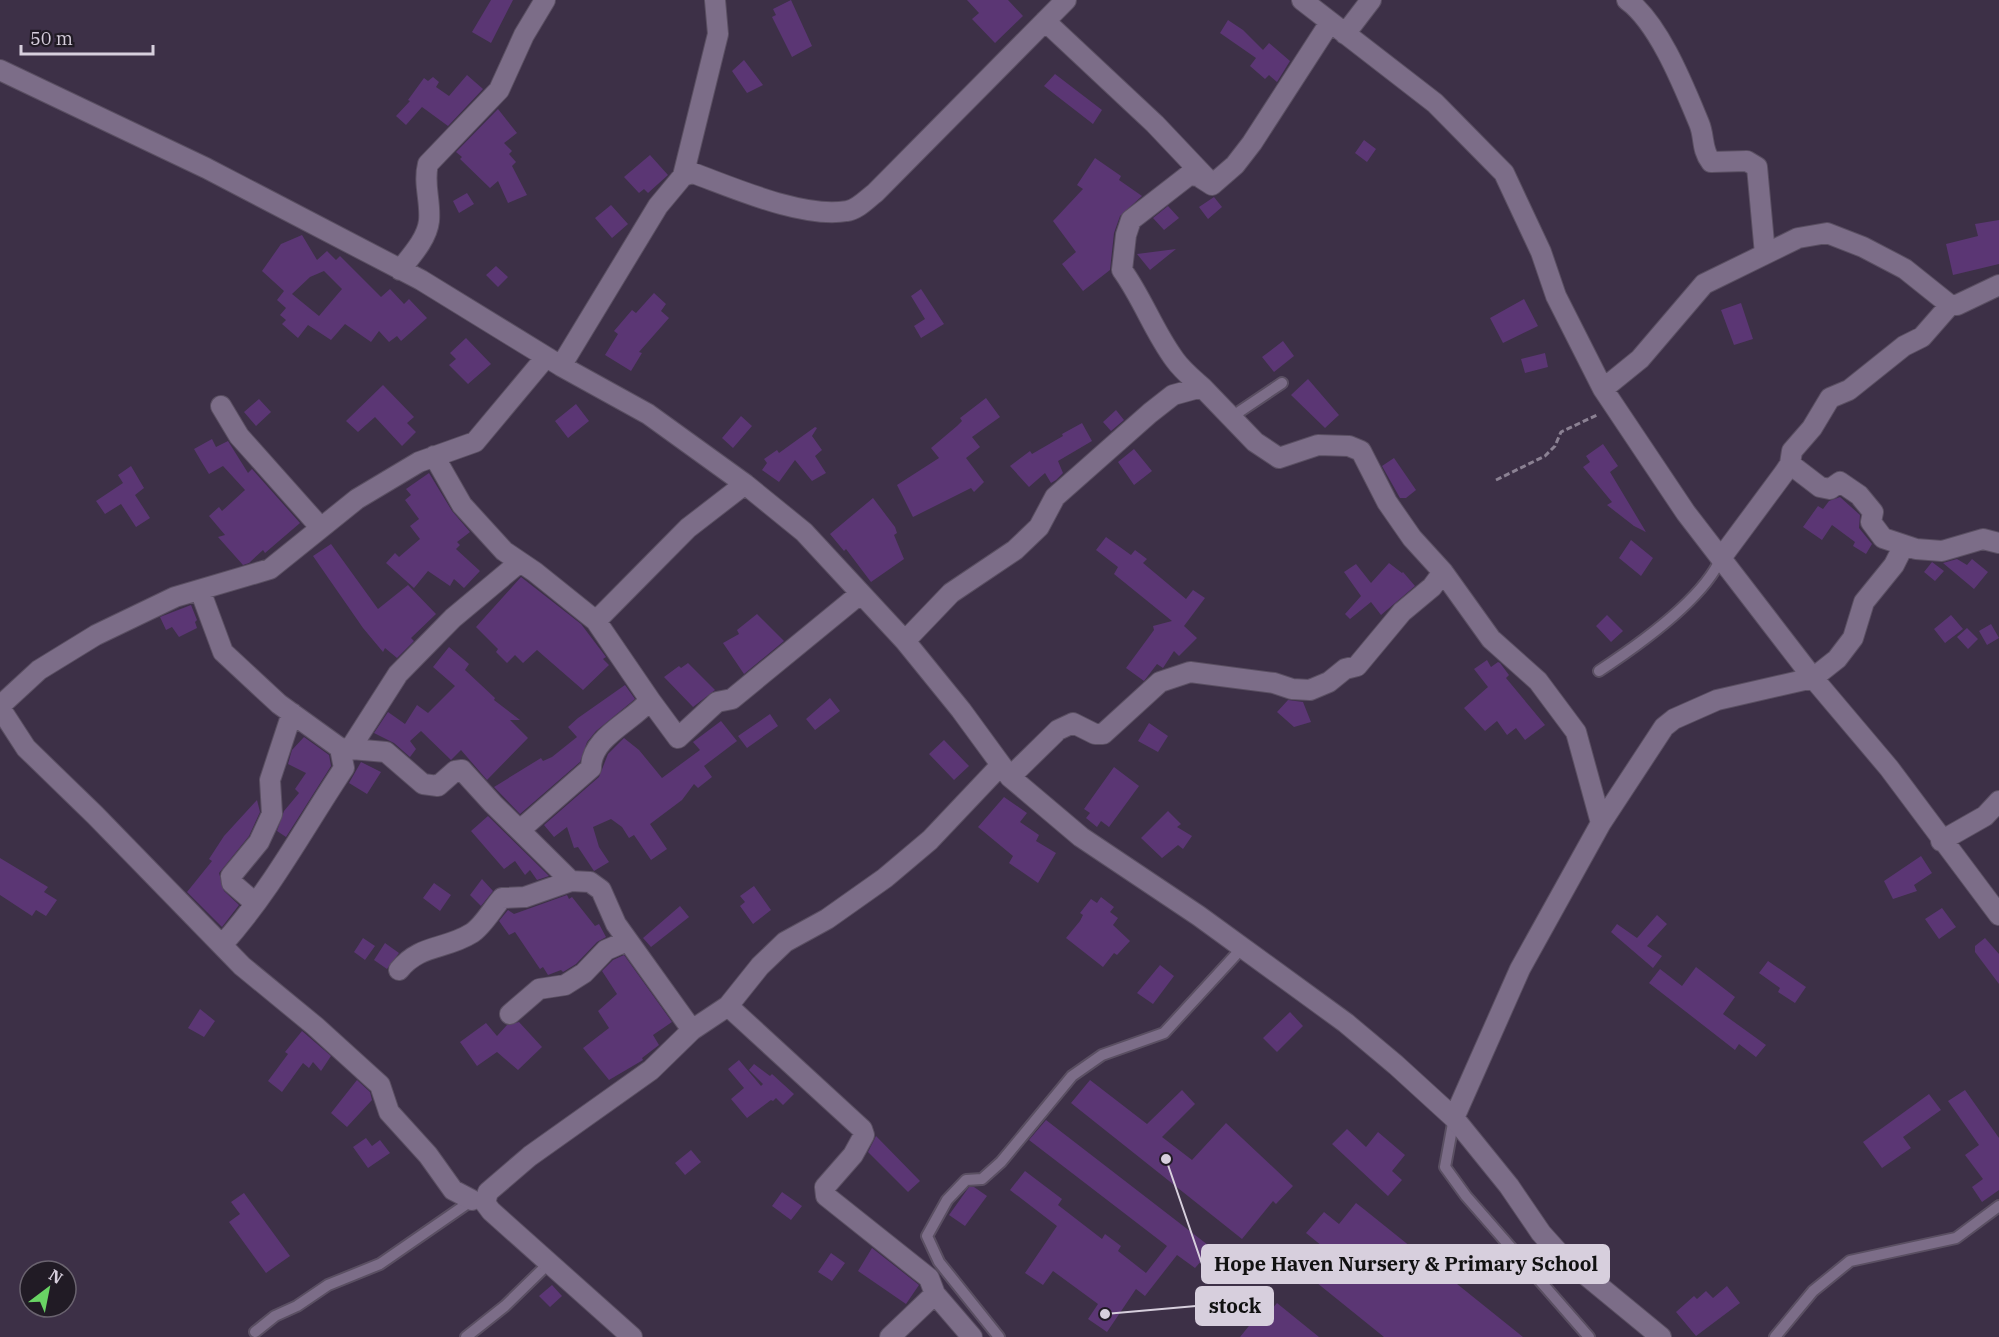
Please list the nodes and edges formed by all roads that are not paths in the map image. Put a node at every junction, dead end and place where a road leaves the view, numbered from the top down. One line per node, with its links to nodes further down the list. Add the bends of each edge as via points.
1 (545, 0): 13 (street, via 499,90 428,164 424,179 429,221 422,240)
2 (715, 0): 10 (street, via 718,34)
3 (1066, 0): 7 (street)
4 (1302, 0): 8 (street)
5 (1371, 0): 8 (street)
6 (1627, 0): 12 (street, via 1656,34 1700,126 1704,153 1711,162 1746,161 1757,167)
7 (1045, 21): 10 (street, via 875,194 850,211 810,210 758,197 693,173); 11 (street, via 1155,124)
8 (1337, 29): 11 (street, via 1235,165); 19 (street, via 1435,103 1504,173 1541,252 1556,296)
9 (0, 70): 13 (street, via 206,168)
10 (683, 176): 16 (street, via 658,206)
11 (1212, 185): 18 (street, via 1189,175 1131,220 1122,270 1176,361)
12 (1765, 254): 15 (street, via 1798,238 1827,233 1905,269); 19 (street, via 1704,284 1640,359)
13 (400, 270): 16 (street)
14 (1999, 285): 15 (street, via 1957,306)
15 (1950, 305): 23 (street, via 1922,338 1904,346 1849,390 1830,398 1812,429 1792,451)
16 (554, 361): 22 (street, via 476,442); 24 (street, via 648,414)
17 (1282, 383): 21 (lane)
18 (1202, 387): 21 (street); 34 (street, via 1173,395 1150,413 1055,497 1039,527 1015,550 951,593)
19 (1603, 389): 28 (street)
20 (221, 406): 25 (street, via 239,436)
21 (1230, 418): 30 (street, via 1255,442 1280,458 1318,445 1349,446 1361,451 1387,502)
22 (434, 456): 25 (street, via 357,499); 29 (street, via 462,505 504,551)
23 (1790, 464): 27 (street, via 1820,487 1830,489 1840,482 1844,484 1873,512 1871,522 1883,538); 28 (street)
24 (745, 484): 32 (street, via 804,532); 33 (street, via 688,528)
25 (321, 528): 31 (street, via 270,568)
26 (1999, 543): 27 (street, via 1983,539 1942,551)
27 (1904, 545): 36 (street, via 1894,565 1864,602 1853,638 1837,659)
28 (1721, 558): 35 (lane, via 1714,575 1680,608); 36 (street)
29 (520, 561): 33 (street); 40 (street, via 453,618 398,674)
30 (1443, 572): 41 (street, via 1402,612 1357,666 1329,682 1310,690 1292,689 1190,672 1160,682 1103,734 1073,723); 43 (street, via 1491,639 1538,681 1576,732)
31 (200, 590): 38 (street, via 175,597 96,635 39,670); 39 (street, via 223,652)
32 (860, 594): 34 (street); 37 (street, via 732,699 717,702 678,738)
33 (596, 621): 37 (street)
34 (905, 641): 41 (street)
35 (1599, 671)
36 (1813, 678): 43 (street, via 1717,700 1674,719 1664,727); 45 (street, via 1889,768)
37 (650, 700): 44 (street, via 639,714 602,741 591,756 591,768)
38 (0, 707): 50 (street, via 26,748)
39 (292, 713): 40 (street); 47 (street, via 270,780 272,814 259,842 231,876 232,883)
40 (345, 749): 44 (street, via 386,752 423,784 438,786 455,771 462,770); 47 (street, via 344,768)
41 (1005, 771): 51 (street, via 1081,837 1159,887); 53 (street, via 885,878 827,919 784,942 759,966)
42 (1999, 801): 45 (street, via 1985,816)
43 (1601, 824): 56 (street, via 1520,969)
44 (520, 830): 46 (street)
45 (1941, 841): 48 (street)
46 (571, 880): 49 (street, via 590,882 601,890); 52 (street, via 525,897 502,898 475,931 451,945 410,957)
47 (255, 903): 50 (street)
48 (1999, 915)
49 (627, 941): 54 (street, via 606,950 584,973 565,985 539,989); 55 (street)
50 (222, 945): 57 (street, via 380,1085 388,1113 428,1155 453,1190)
51 (1242, 948): 56 (street, via 1346,1023); 66 (lane, via 1164,1033 1102,1055 1072,1076 1001,1162 982,1179 966,1180 947,1200 927,1236 939,1262)
52 (399, 970)
53 (728, 1006): 55 (street); 60 (street, via 862,1130 864,1135 853,1155 825,1187 826,1196 929,1278)
54 (510, 1014)
55 (693, 1030): 57 (street, via 651,1070)
56 (1454, 1118): 67 (lane, via 1444,1167); 68 (street, via 1559,1253)
57 (480, 1196): 59 (street); 61 (lane, via 380,1264 328,1285)
58 (1999, 1206): 69 (lane, via 1956,1238 1850,1261 1813,1291)
59 (548, 1264): 62 (lane); 63 (street)
60 (935, 1294): 64 (street); 65 (street)
61 (255, 1332)
62 (466, 1337)
63 (632, 1337)
64 (890, 1337)
65 (972, 1337)
66 (999, 1337)
67 (1589, 1337)
68 (1661, 1337)
69 (1775, 1337)

